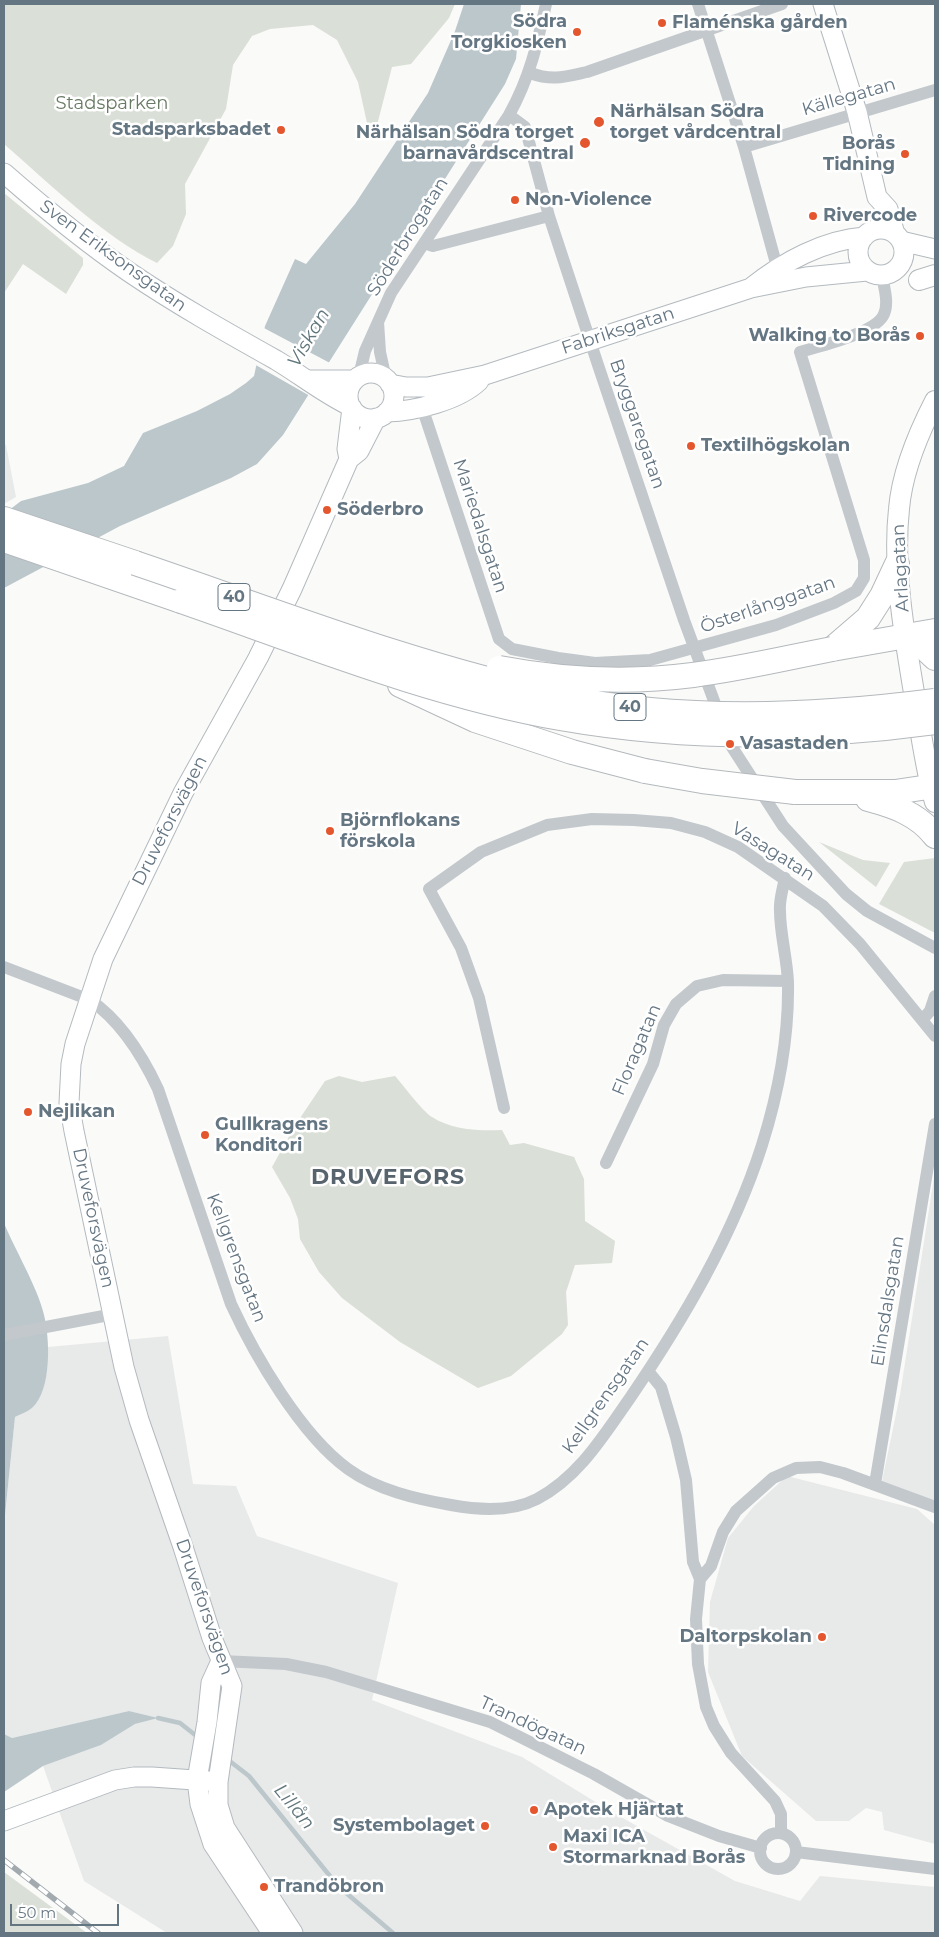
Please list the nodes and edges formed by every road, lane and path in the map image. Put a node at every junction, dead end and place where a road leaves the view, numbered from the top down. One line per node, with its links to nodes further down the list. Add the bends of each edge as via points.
1 (546, 4): 6 (street, Söderbrogatan)
2 (698, 4): 5 (street)
3 (782, 4): 5 (street)
4 (823, 4): 8 (street)
5 (705, 29): 6 (street, via 587,72 561,78); 10 (street)
6 (530, 73): 9 (street, Söderbrogatan)
7 (935, 90): 8 (street, Källegatan)
8 (857, 112): 10 (street, Källegatan); 12 (street)
9 (509, 115): 13 (street, Bryggaregatan, via 525,128); 16 (street, Söderbrogatan)
10 (744, 147): 18 (street)
11 (4, 172): 26 (street, Sven Eriksonsgatan, via 128,272)
12 (877, 197): 14 (street); 15 (street, via 888,210)
13 (549, 216): 16 (street, via 433,246); 23 (street, Bryggaregatan)
14 (867, 235): 15 (street, via 880,229); 18 (street, Fabriksgatan, via 835,243); 19 (street, via 858,248 859,261)
15 (898, 237): 17 (street); 19 (street, via 903,261 894,272)
16 (424, 243): 22 (street, Söderbrogatan)
17 (935, 249)
18 (777, 267): 21 (street, Fabriksgatan)
19 (879, 274): 20 (street, Fabriksgatan, via 897,280); 21 (street, Fabriksgatan, via 813,276); 39 (street, Österlånggatan, via 886,311 878,324 800,352 864,560 864,578 856,591 834,603 776,625)
20 (930, 279)
21 (751, 288): 23 (street, Fabriksgatan)
22 (378, 317): 25 (street, Söderbrogatan); 27 (street, Söderbrogatan, via 380,352)
23 (590, 341): 24 (street, Fabriksgatan); 39 (street, Bryggaregatan)
24 (485, 375): 27 (street, Fabriksgatan, via 428,388 406,387); 31 (street, Fabriksgatan, via 474,386 445,400)
25 (357, 378): 26 (street); 27 (street, via 371,373); 29 (street, via 348,394)
26 (310, 380): 29 (street, via 325,394)
27 (388, 381): 30 (street, via 394,398)
28 (935, 401): 35 (main road, Arlagatan, via 913,451 905,480 899,508)
29 (351, 407): 30 (street, via 364,418); 32 (street, Druveforsvägen, via 346,449)
30 (382, 415): 31 (street, Fabriksgatan); 32 (street, Druveforsvägen, via 359,451)
31 (425, 416): 42 (street, Mariedalsgatan, via 499,639 512,649 558,658 595,663)
32 (349, 459): 54 (street, Druveforsvägen, via 258,658 188,784 136,889 103,959)
33 (4, 518): 38 (highway, 40, bridge, via 135,563)
34 (4, 540): 38 (highway, 40, bridge, via 181,601)
35 (897, 564): 37 (main road, Arlagatan); 40 (highway, via 868,618)
36 (935, 631): 37 (highway)
37 (906, 637): 40 (highway); 41 (highway); 44 (main road, Arlagatan)
38 (335, 644): 40 (highway, bridge, via 513,670 620,680 694,675); 44 (highway, 40, bridge, via 558,696 622,706 751,715); 47 (highway, bridge, via 475,720 572,752 683,778 795,792)
39 (695, 649): 42 (street); 43 (street, Bryggaregatan)
40 (832, 649)
41 (935, 658)
42 (650, 660): 43 (street, via 671,665)
43 (711, 693): 50 (street, Bryggaregatan, via 730,744 746,772 783,826 807,854 846,894)
44 (929, 711): 45 (main road); 46 (main road, Arlagatan)
45 (935, 736)
46 (934, 792): 47 (highway)
47 (845, 793): 48 (highway, via 892,805 909,813)
48 (935, 836)
49 (785, 878): 52 (street, Kellgrensgatan, via 779,908); 55 (street, Vasagatan, via 823,906 860,944); 57 (street, Vasagatan, via 738,847 705,832 671,823 592,819 547,825 508,839 481,852 429,889 461,948 479,998)
50 (935, 948)
51 (4, 967): 54 (street, Kellgrensgatan)
52 (788, 981): 59 (street, Floragatan, via 724,980 697,986 676,1004 664,1025 653,1064); 62 (street, Kellgrensgatan, via 779,1080 763,1143 742,1199 710,1268)
53 (935, 996): 55 (street, via 930,1011)
54 (90, 1000): 60 (street, Druveforsvägen, via 75,1044 69,1103); 62 (street, Kellgrensgatan, via 102,1008 142,1057 158,1089 231,1304 243,1330 280,1392 326,1450 349,1470 378,1485 424,1501 469,1509 509,1508 536,1500 582,1464)
55 (923, 1019): 56 (street, Vasagatan)
56 (935, 1036)
57 (504, 1108)
58 (935, 1124): 63 (street, Elinsdalsgatan)
59 (606, 1163)
60 (114, 1314): 61 (street); 66 (street, Druveforsvägen, via 139,1420)
61 (4, 1334)
62 (648, 1372): 65 (street, via 661,1387 676,1437 686,1480 693,1562)
63 (875, 1484): 64 (street); 65 (street, via 820,1467 796,1468 773,1478 736,1511 723,1532 711,1566)
64 (935, 1507)
65 (700, 1580): 70 (street, via 696,1619 698,1664 706,1707 731,1753 775,1801 781,1814)
66 (221, 1660): 67 (street, Druveforsvägen, via 232,1686); 68 (street, via 210,1683); 71 (street, Trandögatan, via 279,1663 326,1672 490,1722 594,1774 668,1816)
67 (219, 1774): 68 (street); 75 (street, via 218,1805 225,1828)
68 (197, 1780): 69 (street, via 134,1777 115,1780); 74 (street, via 200,1804 213,1844)
69 (4, 1821)
70 (781, 1833): 71 (street, via 767,1837); 72 (street, via 793,1841)
71 (761, 1848): 72 (street, via 764,1861 774,1868 790,1865)
72 (796, 1852): 73 (street)
73 (935, 1869)
74 (272, 1933)
75 (293, 1933)

